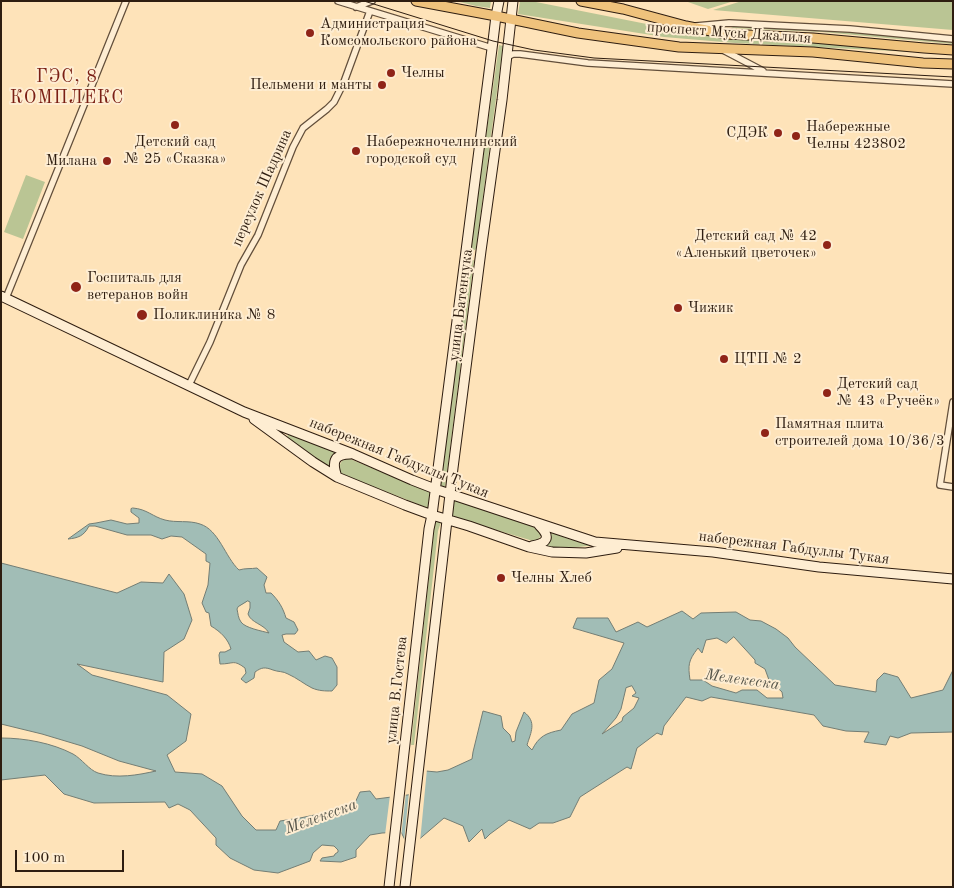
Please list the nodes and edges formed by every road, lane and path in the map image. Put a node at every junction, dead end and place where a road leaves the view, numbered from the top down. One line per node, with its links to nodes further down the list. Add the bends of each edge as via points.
1 (126, 1): 23 (street)
2 (338, 1): 8 (street)
3 (372, 1): 8 (street)
4 (416, 1): 10 (main road, проспект Мусы Джалиля)
5 (499, 1): 10 (main road, улица Батенчука)
6 (513, 1): 11 (main road, улица Батенчука)
7 (581, 1): 12 (main road, проспект Мусы Джалиля)
8 (356, 7): 9 (street)
9 (370, 11): 14 (street); 24 (street, переулок Шадрина, via 334,102 303,128 293,147 258,235 241,265)
10 (496, 16): 11 (main road, проспект Мусы Джалиля); 14 (main road, улица Батенчука)
11 (511, 19): 15 (main road, проспект Мусы Джалиля, via 578,33); 17 (main road, улица Батенчука)
12 (686, 26): 13 (street, via 728,22); 16 (main road, проспект Мусы Джалиля, via 726,34)
13 (953, 39)
14 (492, 48): 21 (main road, улица Батенчука)
15 (719, 48): 18 (main road, проспект Мусы Джалиля); 19 (street)
16 (953, 50)
17 (507, 57): 19 (street, via 520,54 588,62); 22 (main road, улица Батенчука)
18 (953, 64)
19 (768, 73): 20 (street)
20 (953, 84)
21 (466, 247): 22 (main road, via 472,256); 30 (main road, улица Батенчука)
22 (481, 251): 31 (main road, улица Батенчука)
23 (4, 297): 24 (main road, набережная Габдуллы Тукая)
24 (189, 385): 26 (main road, набережная Габдуллы Тукая)
25 (953, 402): 29 (street, via 940,485)
26 (244, 412): 27 (main road, набережная Габдуллы Тукая); 28 (main road, набережная Габдуллы Тукая)
27 (353, 454): 28 (main road, via 342,454 336,458 334,470); 30 (main road, набережная Габдуллы Тукая)
28 (337, 477): 32 (main road, набережная Габдуллы Тукая)
29 (953, 487)
30 (435, 489): 31 (main road, набережная Габдуллы Тукая); 32 (main road, улица Батенчука)
31 (451, 495): 33 (main road, улица Батенчука); 34 (main road, набережная Габдуллы Тукая)
32 (432, 515): 33 (main road, набережная Габдуллы Тукая); 35 (main road, улица Батенчука)
33 (448, 520): 37 (main road, набережная Габдуллы Тукая); 39 (main road, улица Батенчука)
34 (539, 524): 36 (main road, набережная Габдуллы Тукая, via 595,542); 37 (main road, via 546,532 545,541)
35 (429, 528): 40 (main road, улица В.Гостева)
36 (632, 546): 37 (main road, набережная Габдуллы Тукая, via 586,553 552,552); 38 (main road, набережная Габдуллы Тукая)
37 (529, 547)
38 (953, 579)
39 (436, 612): 41 (main road, улица В.Гостева)
40 (390, 887)
41 (405, 887)

